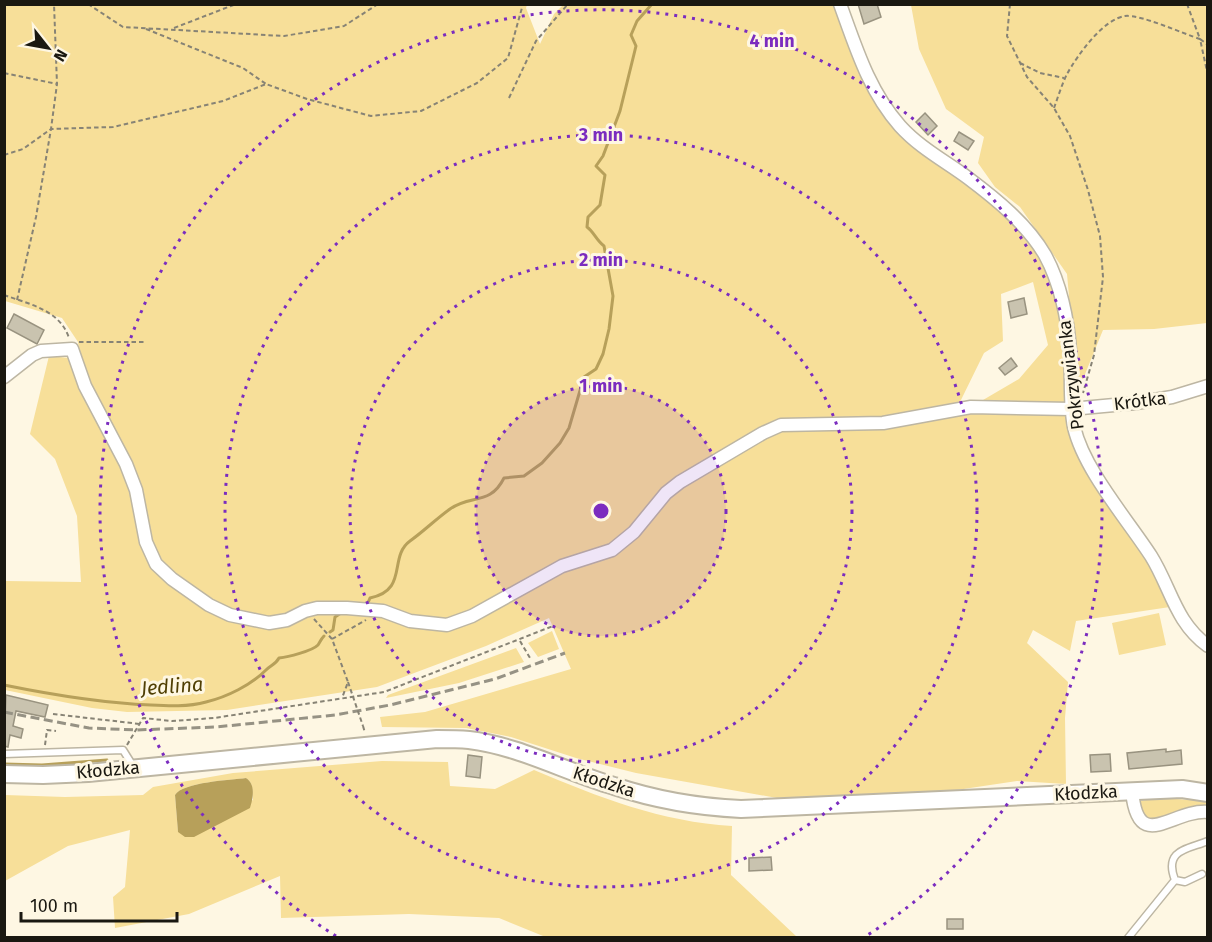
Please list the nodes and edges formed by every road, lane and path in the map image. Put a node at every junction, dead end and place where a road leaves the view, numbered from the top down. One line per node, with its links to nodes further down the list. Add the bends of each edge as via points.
1 (54, 4): 18 (path)
2 (88, 4): 10 (path, via 123,27)
3 (236, 4): 11 (path)
4 (378, 4): 11 (path, via 344,26 284,36)
5 (523, 4): 19 (path, via 508,58 477,83 421,111 370,116)
6 (568, 4): 20 (path, via 536,41)
7 (840, 4): 30 (street, Pokrzywianka, via 865,71 901,126 932,155 1002,205 1045,255 1066,321)
8 (1010, 4): 14 (path, via 1007,36)
9 (1187, 4): 12 (path)
10 (144, 28): 11 (path); 19 (path, via 243,68)
11 (171, 29)
12 (1200, 39): 13 (path); 16 (path); 21 (path, via 1144,19 1125,16 1108,24 1082,50 1066,75)
13 (1208, 45)
14 (1020, 63): 17 (path, via 1040,73); 21 (path)
15 (5, 73): 18 (path)
16 (1208, 76)
17 (1064, 78)
18 (57, 84): 22 (path)
19 (266, 84): 22 (path, via 223,100 113,127)
20 (509, 98)
21 (1054, 108): 30 (path, via 1070,136 1089,190 1100,236 1103,277 1094,355 1080,400)
22 (51, 129): 23 (path, via 23,149); 25 (path)
23 (4, 155)
24 (4, 295): 25 (path)
25 (17, 300): 27 (path, via 47,310 67,331)
26 (146, 342): 27 (path)
27 (71, 346): 28 (street, via 41,351); 31 (street, Krótka, via 85,386 126,464 136,490 146,542 156,564 209,605 230,615 269,623)
28 (4, 377)
29 (1208, 386): 30 (street, Krótka, via 1172,397)
30 (1071, 409): 32 (street, Krótka, via 971,407 883,423 781,425 680,482 612,550 562,566 472,616 447,625 410,621); 36 (street, Pokrzywianka, via 1084,453 1152,557 1188,628)
31 (305, 611): 32 (street, Krótka); 34 (path)
32 (383, 611): 34 (path)
33 (553, 626): 35 (path)
34 (332, 639): 38 (path)
35 (520, 641): 37 (path); 39 (path, via 384,692)
36 (1208, 646)
37 (530, 658)
38 (348, 682): 39 (path); 42 (path, bridge)
39 (342, 699): 41 (path, via 214,718 143,718)
40 (54, 714): 41 (path)
41 (140, 724): 45 (path)
42 (363, 726)
43 (56, 731): 44 (path, via 47,730)
44 (45, 736)
45 (123, 750): 46 (lane); 47 (lane)
46 (4, 754)
47 (134, 768): 48 (main road, Kłodzka); 49 (main road, Kłodzka, via 436,739 497,746 623,789 709,808)
48 (4, 774)
49 (1132, 791): 50 (main road, Kłodzka, via 1182,789); 51 (street, via 1138,818 1148,826 1159,826 1192,812)
50 (1208, 793)
51 (1208, 812)
52 (1208, 841): 54 (lane, via 1177,854 1172,868)
53 (1202, 874): 54 (lane, via 1185,882)
54 (1175, 880): 55 (lane)
55 (1128, 938)

